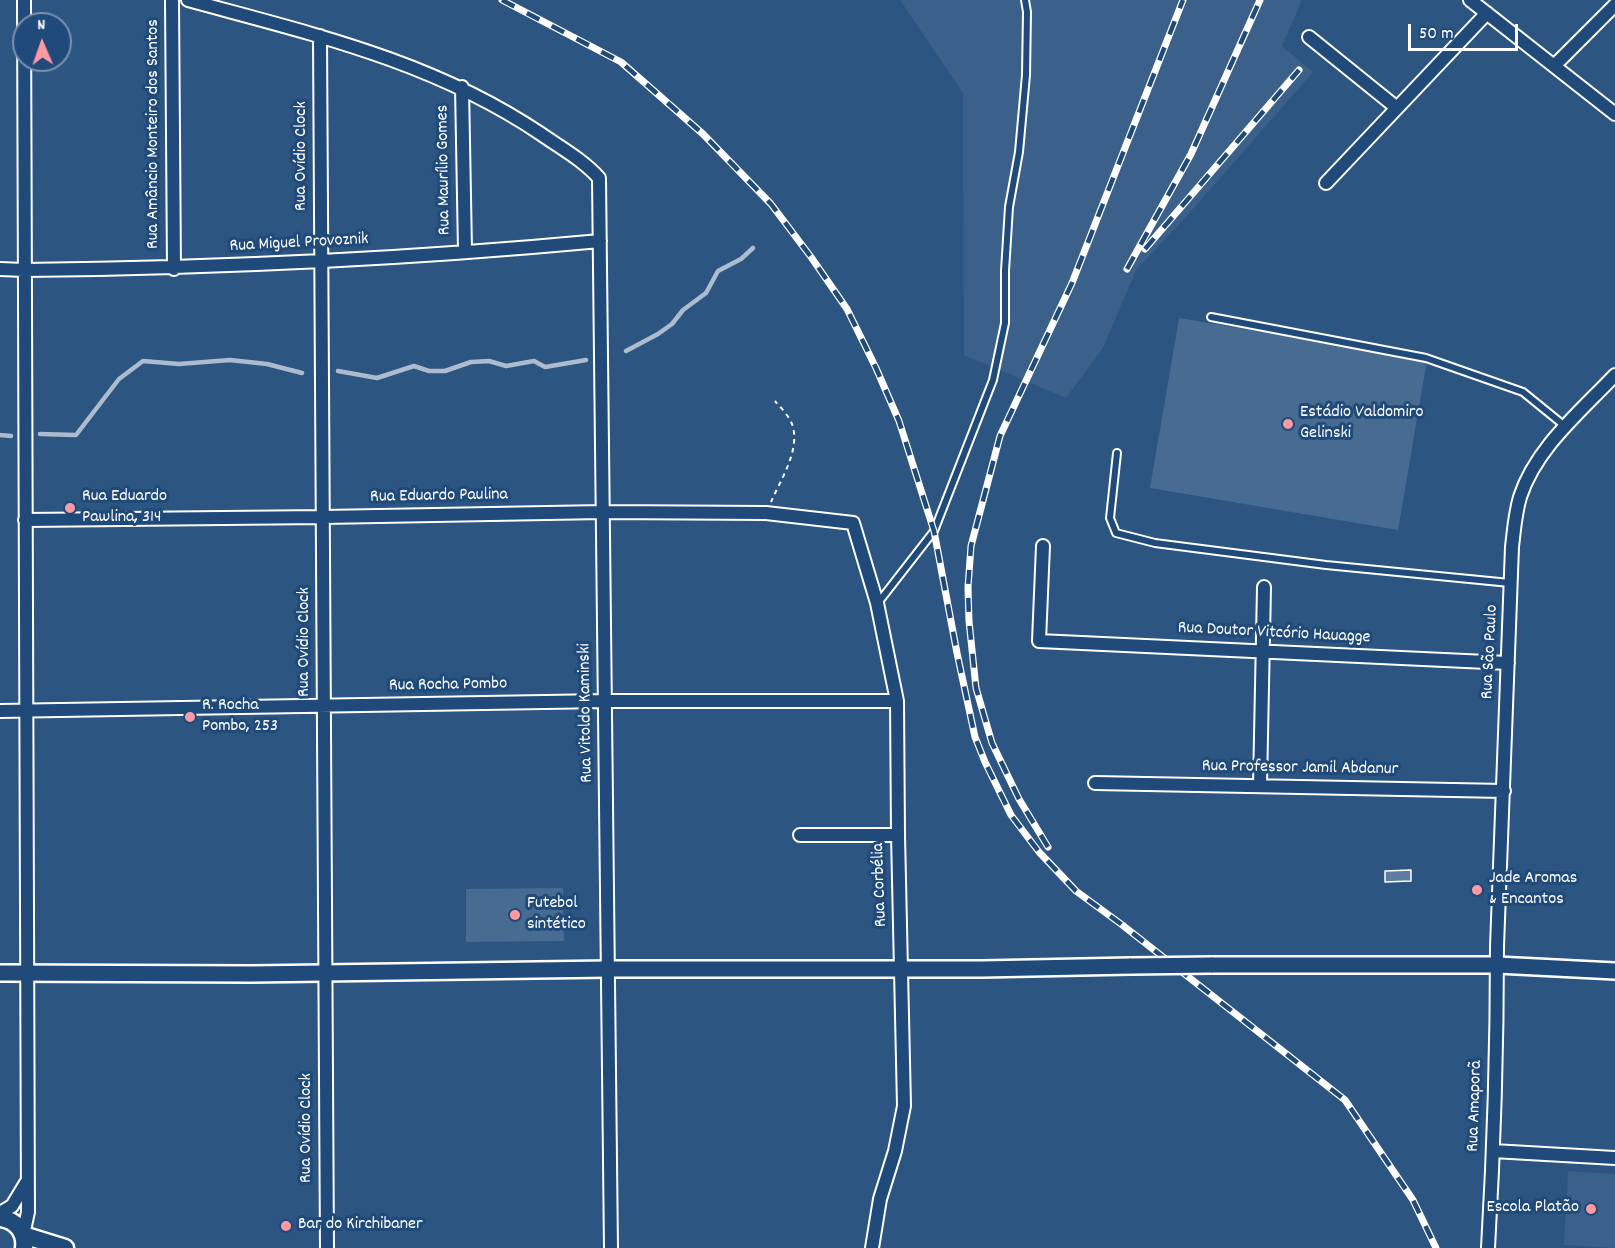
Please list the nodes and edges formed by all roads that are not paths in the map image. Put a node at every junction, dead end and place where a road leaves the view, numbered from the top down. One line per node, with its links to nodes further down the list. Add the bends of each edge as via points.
1 (24, 0): 20 (street)
2 (172, 0): 19 (street, Rua Amâncio Monteiro dos Santos)
3 (188, 0): 8 (street)
4 (1025, 0): 32 (lane, via 1026,75 1009,207 1005,323 993,380 934,531)
5 (1470, 0): 7 (street)
6 (1615, 5): 10 (street)
7 (1487, 13): 10 (street); 12 (street)
8 (320, 36): 11 (street); 17 (street, Rua Ovídio Clock)
9 (1309, 37): 12 (street)
10 (1554, 66): 13 (street)
11 (462, 87): 15 (street, Rua Vitoldo Kaminski, via 589,166 599,178); 16 (street, Rua Maurílio Gomes)
12 (1397, 108): 14 (street)
13 (1615, 114)
14 (1326, 183)
15 (600, 241): 16 (street, Rua Miguel Provoznik); 25 (street, Rua Vitoldo Kaminski)
16 (465, 251): 17 (street, Rua Miguel Provoznik)
17 (321, 261): 19 (street, Rua Miguel Provoznik); 26 (street, Rua Ovídio Clock)
18 (0, 269): 20 (street, Rua Miguel Provoznik)
19 (174, 269): 20 (street, Rua Miguel Provoznik)
20 (24, 270): 27 (street)
21 (1211, 317): 23 (lane, via 1426,358 1523,392)
22 (1615, 375): 23 (street, Rua São Paulo)
23 (1566, 427): 30 (street, Rua São Paulo, via 1538,460 1521,496 1515,518)
24 (1117, 453): 30 (lane, via 1110,518 1116,533 1130,538 1326,565)
25 (603, 512): 26 (street, Rua Eduardo Paulina); 28 (street, Rua Eduardo Paulina, via 766,513); 35 (street, Rua Vitoldo Kaminski)
26 (323, 517): 27 (street, Rua Eduardo Paulina); 37 (street, Rua Ovídio Clock)
27 (25, 520): 39 (street)
28 (852, 523): 32 (street, Rua Corbélia)
29 (1043, 546): 33 (street, Rua Doutor Vitcório Hauagge, via 1039,641)
30 (1512, 583): 34 (street, Rua São Paulo)
31 (1264, 587): 33 (street)
32 (877, 603): 36 (street, Rua Corbélia)
33 (1263, 651): 34 (street, Rua Doutor Vitcório Hauagge); 41 (street)
34 (1508, 663): 42 (street, Rua São Paulo)
35 (605, 701): 36 (street, Rua Rocha Pombo); 37 (street, Rua Rocha Pombo); 46 (street, Rua Vitoldo Kaminski)
36 (897, 701): 44 (street, Rua Corbélia)
37 (324, 707): 39 (street, Rua Rocha Pombo); 49 (street, Rua Ovídio Clock)
38 (0, 711): 39 (street, Rua Rocha Pombo)
39 (25, 711): 51 (street)
40 (1095, 783): 41 (street, Rua Professor Jamil Abdanur)
41 (1260, 786): 42 (street, Rua Professor Jamil Abdanur)
42 (1504, 791): 45 (street, Rua São Paulo)
43 (800, 835): 44 (street)
44 (898, 835): 47 (street, Rua Corbélia)
45 (1497, 965): 47 (street, bridge); 48 (street); 52 (street, Rua Amaporã)
46 (608, 969): 47 (street); 49 (street); 60 (street, Rua Vitoldo Kaminski)
47 (901, 969): 61 (street, Rua Corbélia, via 904,1106)
48 (1615, 970)
49 (326, 972): 51 (street); 59 (street, Rua Ovídio Clock)
50 (0, 973): 51 (street)
51 (26, 973): 54 (street)
52 (1493, 1151): 53 (street); 62 (street, Rua Amaporã)
53 (1615, 1158)
54 (26, 1182): 55 (street, via 12,1206); 57 (street)
55 (0, 1213)
56 (0, 1218): 57 (main road, via 14,1222)
57 (24, 1242): 58 (main road)
58 (65, 1248)
59 (327, 1248)
60 (611, 1248)
61 (872, 1248)
62 (1488, 1248)

